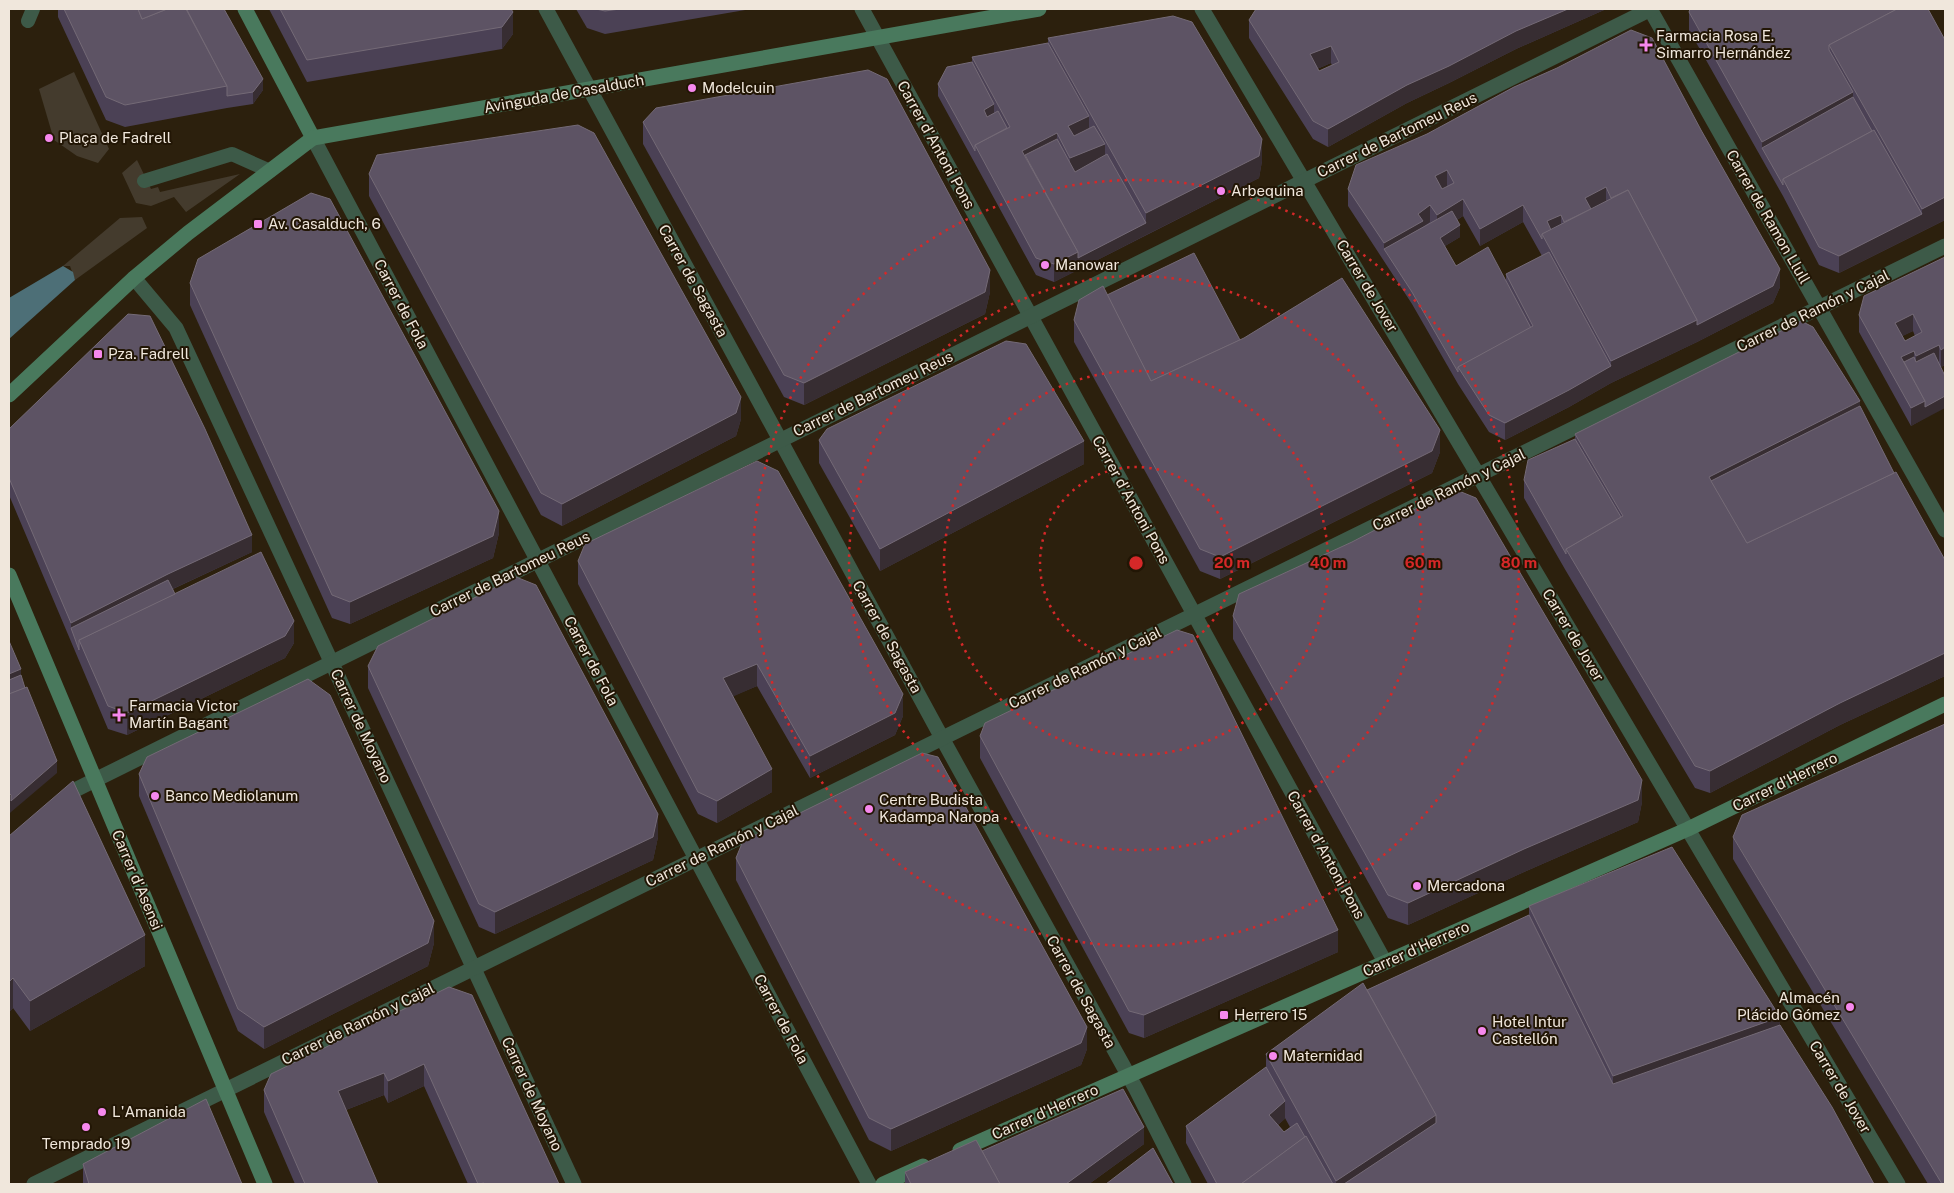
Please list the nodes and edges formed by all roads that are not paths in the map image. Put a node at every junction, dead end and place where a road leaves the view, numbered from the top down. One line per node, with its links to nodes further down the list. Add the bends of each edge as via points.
1 (245, 9): 9 (street)
2 (546, 9): 8 (street, Carrer de Sagasta)
3 (862, 9): 7 (street, Carrer d'Antoni Pons)
4 (1039, 9): 7 (street, Avinguda de Casalduch)
5 (1202, 9): 11 (street, Carrer de Jover)
6 (1650, 9): 11 (street, Carrer de Bartomeu Reus); 15 (street, Carrer de Ramon Llull)
7 (878, 37): 8 (street, Avinguda de Casalduch); 16 (street, Carrer d'Antoni Pons)
8 (589, 89): 9 (street, Avinguda de Casalduch); 18 (street, Carrer de Sagasta)
9 (314, 138): 10 (street, Avinguda de Casalduch); 21 (street, Carrer de Fola)
10 (270, 171): 12 (lane, via 232,154); 14 (street, Avinguda de Casalduch)
11 (1304, 180): 16 (street, Carrer de Bartomeu Reus); 19 (street, Carrer de Jover)
12 (144, 181)
13 (1945, 246): 15 (street, Carrer de Ramón y Cajal)
14 (134, 278): 17 (street); 24 (street, Carrer de Moyano, via 176,328)
15 (1820, 308): 19 (street, Carrer de Ramón y Cajal); 20 (street, Carrer de Ramon Llull)
16 (1030, 316): 18 (street, Carrer de Bartomeu Reus); 23 (street, Carrer d'Antoni Pons)
17 (9, 395)
18 (780, 440): 21 (street, Carrer de Bartomeu Reus); 26 (street, Carrer de Sagasta)
19 (1478, 475): 23 (street, Carrer de Ramón y Cajal); 29 (street, Carrer de Jover)
20 (1945, 530)
21 (537, 560): 24 (street, Carrer de Bartomeu Reus); 30 (street, Carrer de Fola)
22 (9, 576): 27 (street, Carrer d'Asensi)
23 (1194, 614): 26 (street, Carrer de Ramón y Cajal); 31 (street, Carrer d'Antoni Pons)
24 (332, 663): 27 (street, Carrer de Bartomeu Reus); 32 (street, Carrer de Moyano)
25 (1945, 704): 29 (street, Carrer d'Herrero)
26 (942, 738): 30 (street, Carrer de Ramón y Cajal); 33 (street, Carrer de Sagasta)
27 (95, 780): 28 (street, Carrer de Bartomeu Reus, via 75,790); 34 (street, Carrer d'Asensi)
28 (53, 808)
29 (1688, 829): 31 (street, Carrer d'Herrero); 41 (street, Carrer de Jover)
30 (696, 859): 32 (street, Carrer de Ramón y Cajal); 38 (street, Carrer de Fola)
31 (1385, 962): 33 (street, Carrer d'Herrero)
32 (474, 968): 34 (street, Carrer de Ramón y Cajal); 37 (street, Carrer de Moyano)
33 (1128, 1076): 39 (street, Carrer d'Herrero); 40 (street, Carrer de Sagasta, via 1162,1153)
34 (225, 1089): 35 (street, Carrer de Ramón y Cajal); 36 (street, Carrer d'Asensi)
35 (34, 1184)
36 (265, 1184)
37 (574, 1184)
38 (869, 1184)
39 (883, 1184)
40 (1184, 1184)
41 (1898, 1184)

